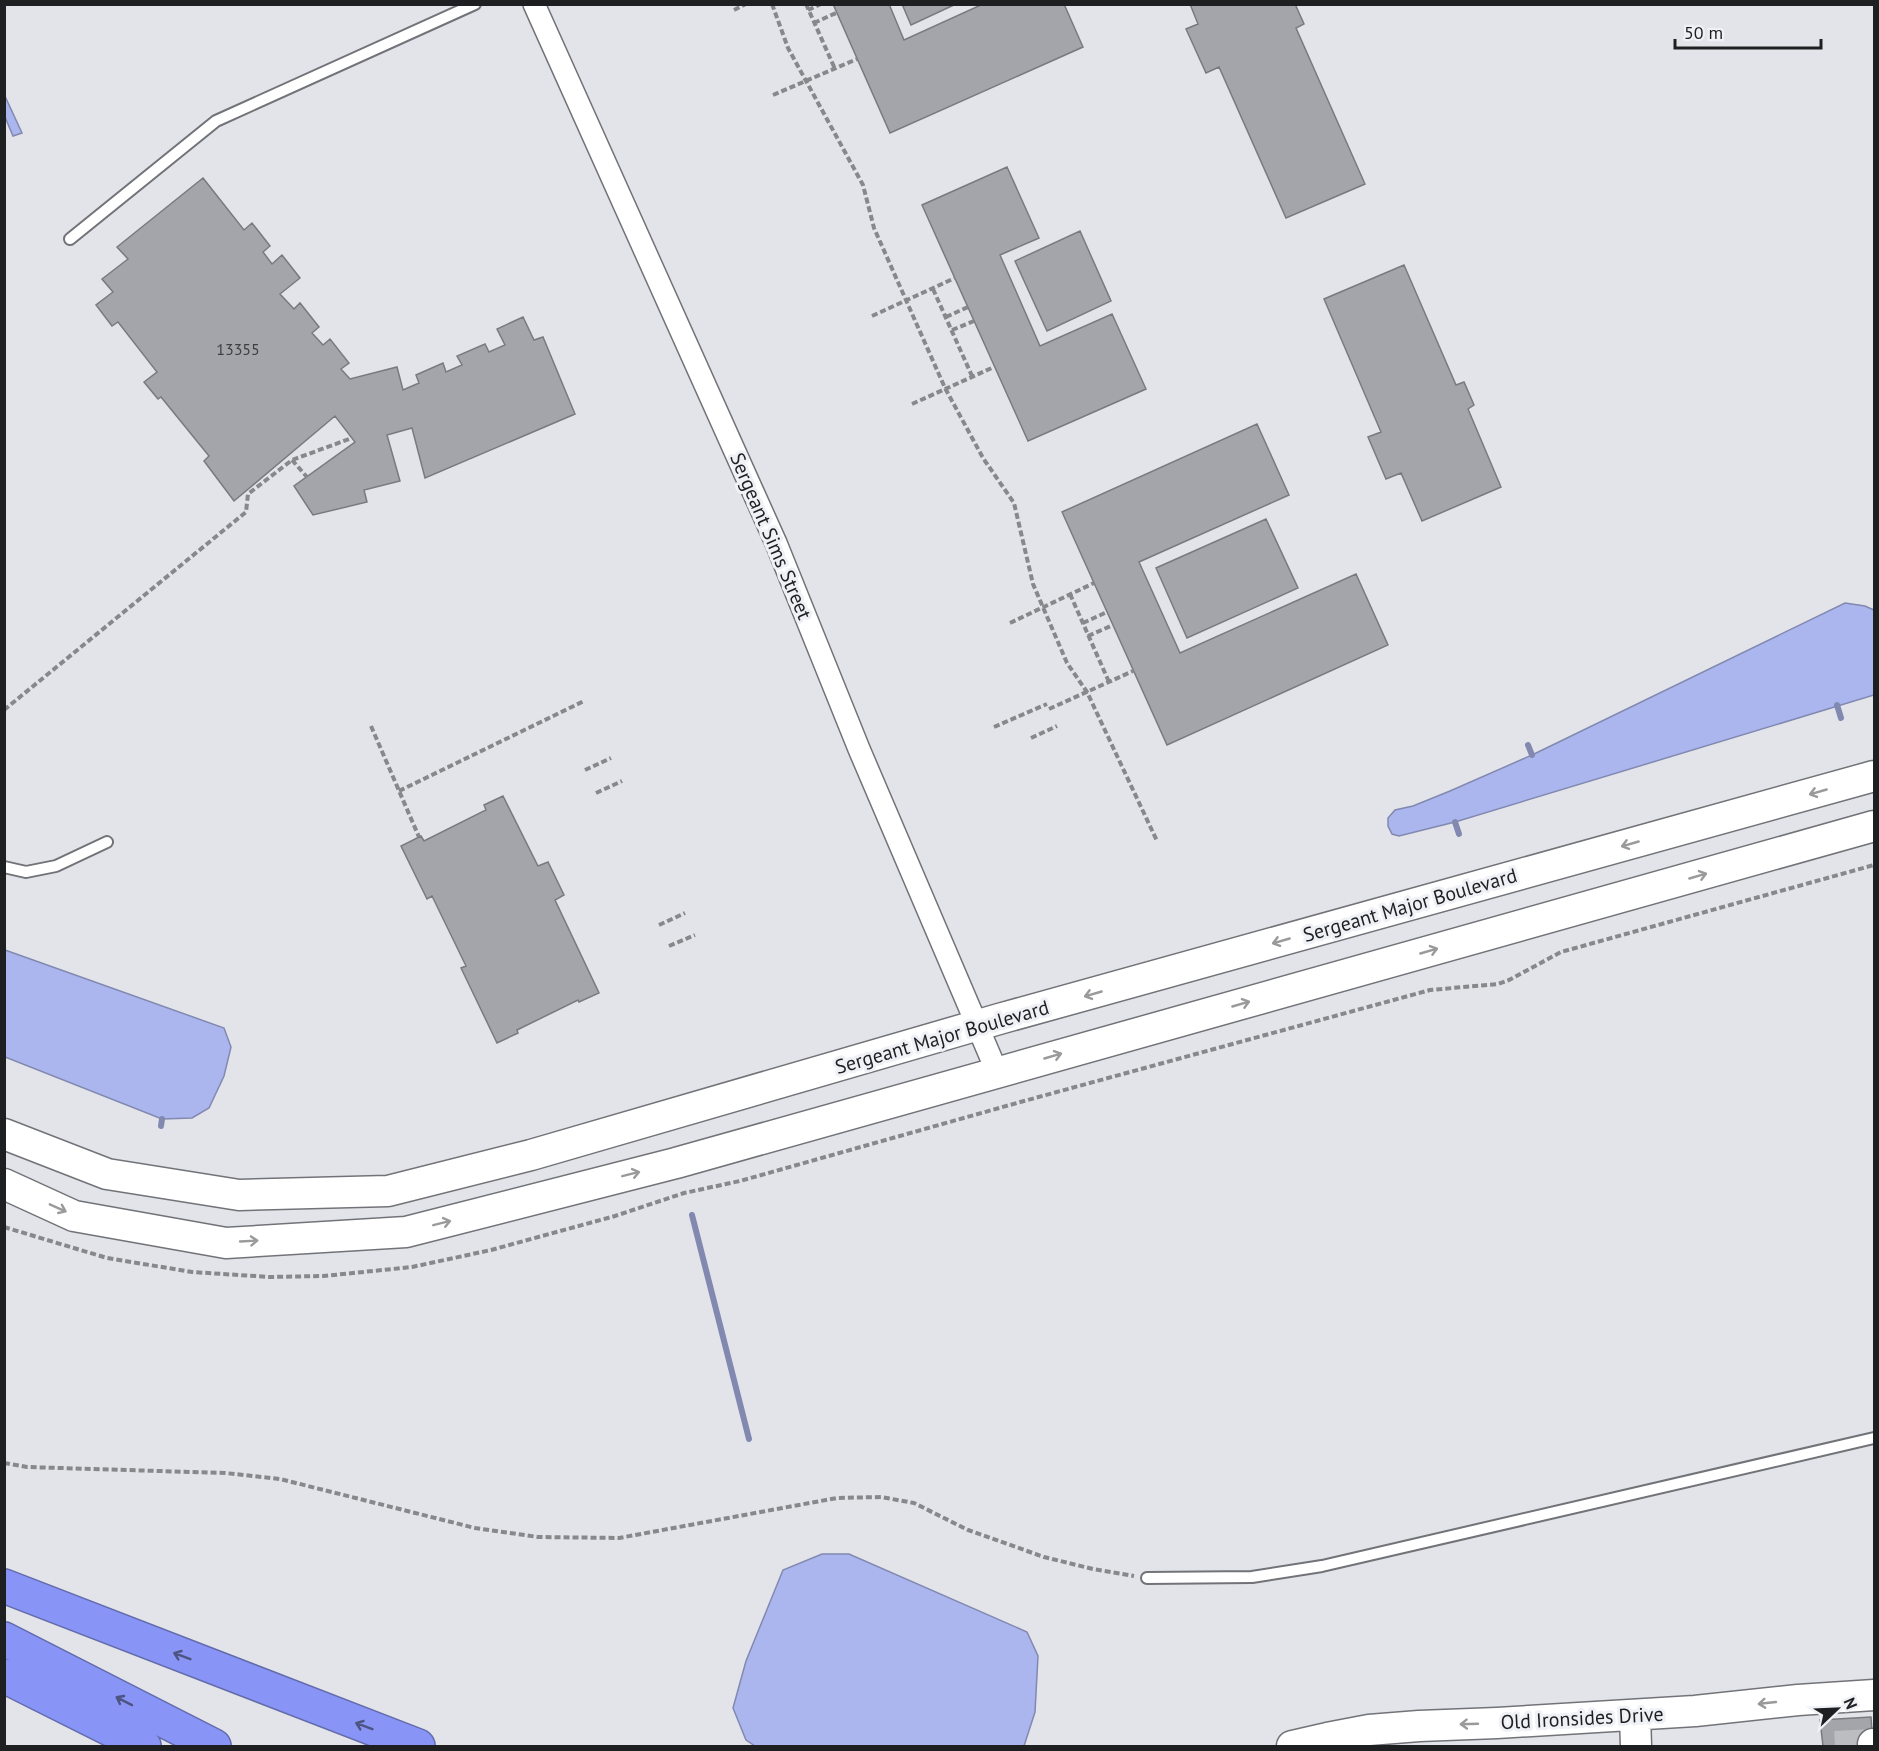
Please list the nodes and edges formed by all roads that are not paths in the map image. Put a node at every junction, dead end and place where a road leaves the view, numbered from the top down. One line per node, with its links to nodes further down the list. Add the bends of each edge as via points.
1 (475, 4): 3 (lane, via 216,121)
2 (534, 4): 8 (street, Sergeant Sims Street, via 776,543)
3 (70, 239)
4 (1875, 776): 8 (street, Sergeant Major Boulevard, one-way to 8)
5 (1875, 826): 9 (street, one-way to 5)
6 (107, 842): 7 (lane, via 56,866 26,872)
7 (4, 867)
8 (978, 1026): 9 (street, Sergeant Sims Street); 10 (street, Sergeant Major Boulevard, via 531,1155 388,1191 239,1195 107,1174)
9 (997, 1072): 11 (street, one-way to 9, via 74,1216 226,1243 406,1232 676,1163)
10 (4, 1134)
11 (4, 1184)
12 (1875, 1438): 13 (lane, via 1322,1566 1252,1578)
13 (1146, 1578)
14 (4, 1586): 21 (highway, one-way to 14)
15 (4, 1639): 20 (highway, one-way to 15)
16 (4, 1676): 19 (highway)
17 (1875, 1695): 18 (street, Old Ironsides Drive, one-way to 18)
18 (1635, 1715): 22 (street, Old Ironsides Drive, one-way to 22, via 1369,1730); 23 (street)
19 (144, 1746)
20 (214, 1746)
21 (418, 1746)
22 (1292, 1746)
23 (1636, 1746)

